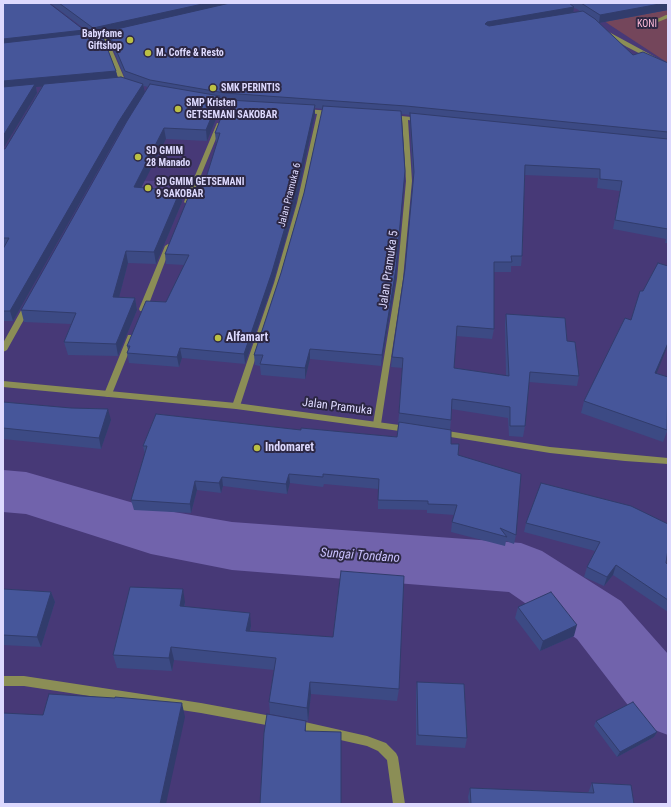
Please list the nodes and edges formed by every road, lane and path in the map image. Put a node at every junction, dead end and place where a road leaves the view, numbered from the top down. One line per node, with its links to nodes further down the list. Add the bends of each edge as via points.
1 (668, 16): 2 (street)
2 (646, 25)
3 (602, 30): 7 (street)
4 (127, 32): 6 (street)
5 (86, 38): 6 (street)
6 (104, 38): 8 (street, via 126,83)
7 (668, 66)
8 (116, 82)
9 (204, 100): 10 (street)
10 (226, 105): 11 (street); 13 (street)
11 (242, 106)
12 (297, 110): 14 (street)
13 (224, 112)
14 (320, 112): 15 (street); 28 (street, Jalan Pramuka 6, via 300,203 277,283)
15 (336, 113)
16 (382, 117): 17 (street)
17 (405, 118): 19 (street); 29 (street, Jalan Pramuka 5, via 409,181 406,231)
18 (220, 119): 20 (street)
19 (428, 121)
20 (185, 206)
21 (170, 242): 23 (street)
22 (30, 302): 25 (street)
23 (140, 314)
24 (135, 329): 27 (street)
25 (3, 350)
26 (3, 384): 27 (street, Jalan Pramuka)
27 (108, 394): 28 (street, Jalan Pramuka)
28 (236, 406): 29 (street, Jalan Pramuka)
29 (377, 424): 30 (street, Jalan Pramuka)
30 (416, 430)
31 (432, 432): 32 (street, via 550,450)
32 (668, 461)
33 (3, 682): 34 (street, via 24,680 201,708 307,727 367,741 382,747 392,757)
34 (399, 804)

